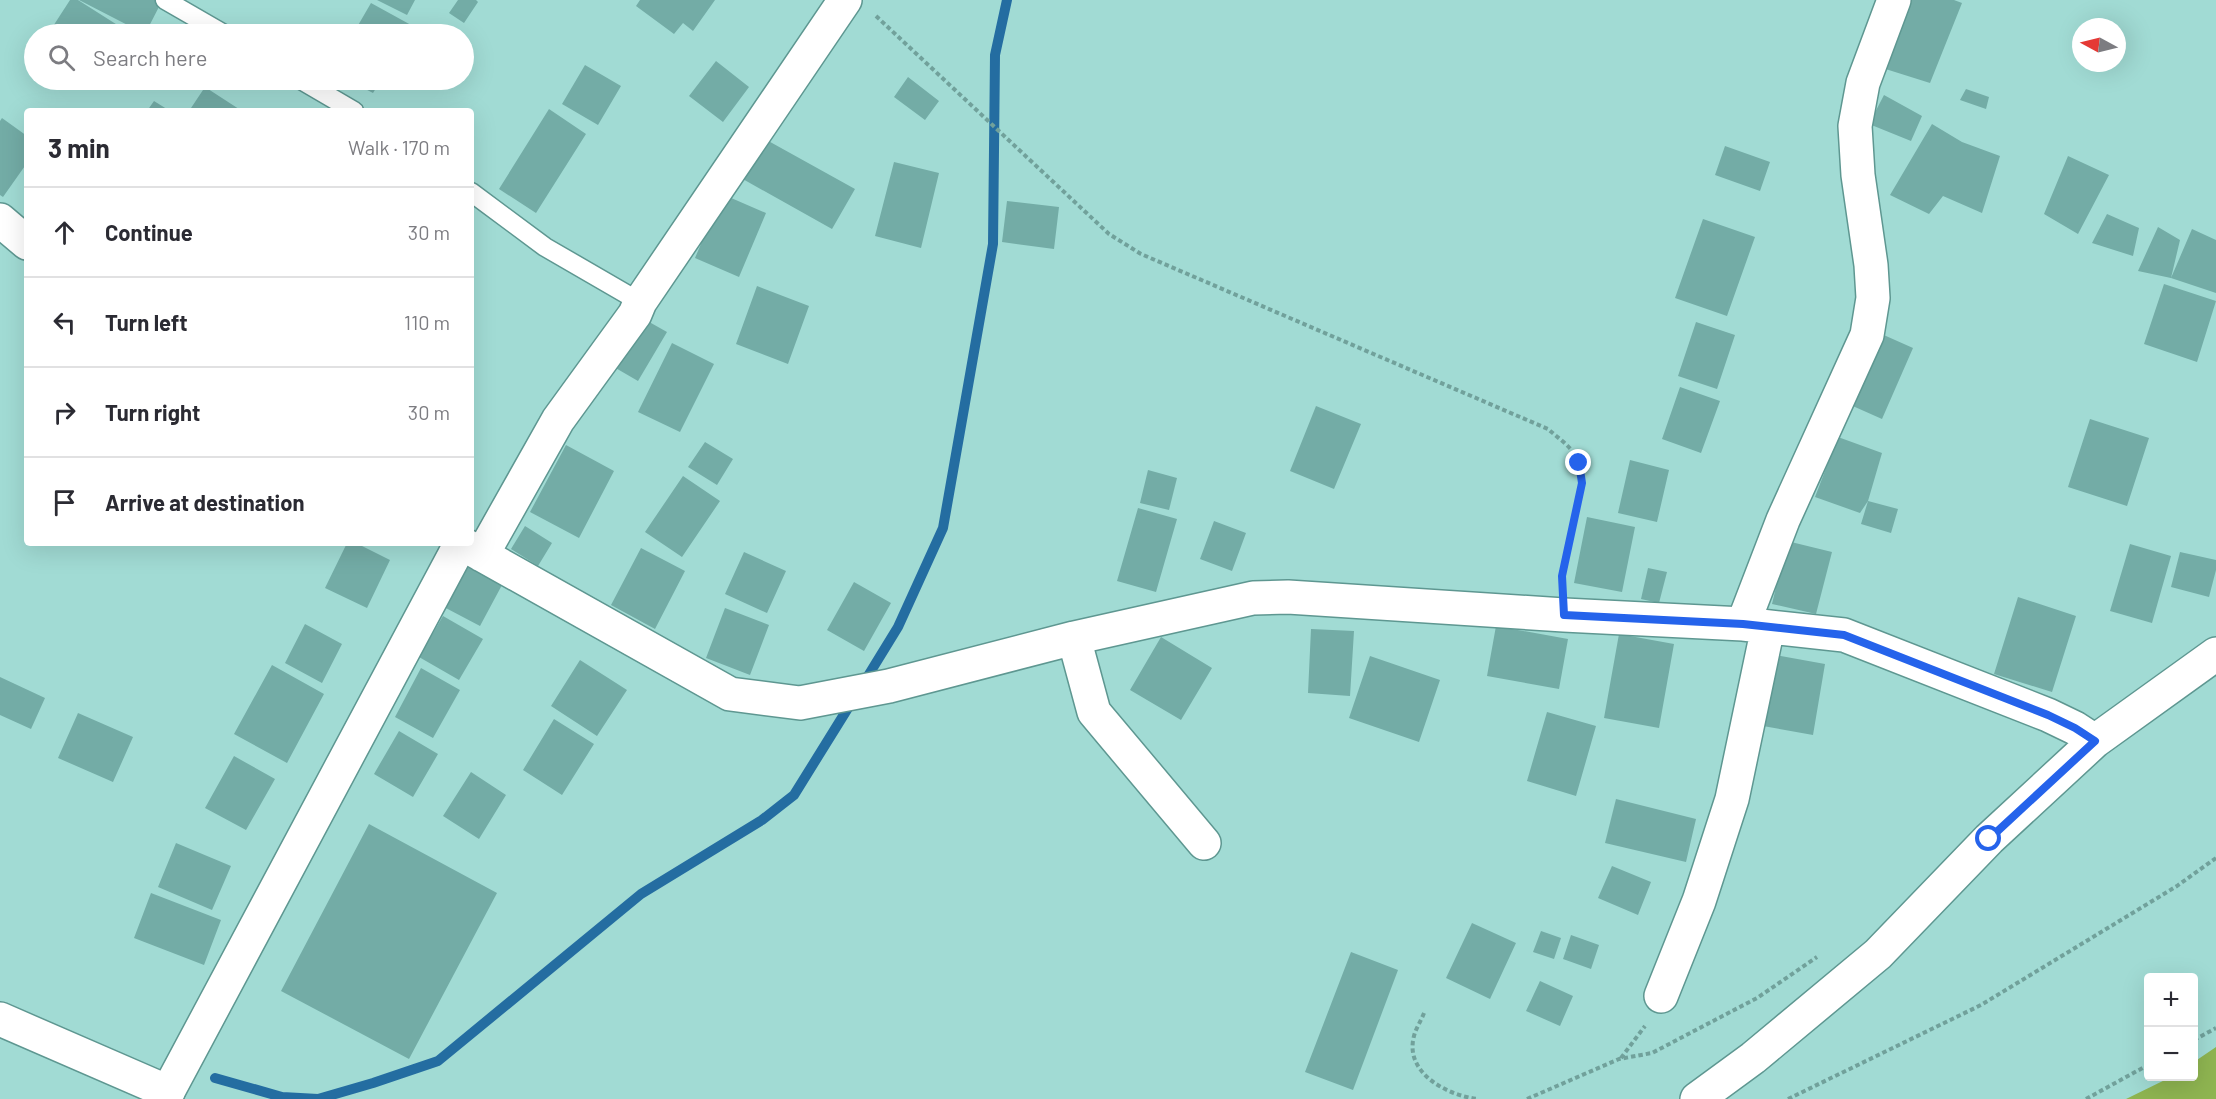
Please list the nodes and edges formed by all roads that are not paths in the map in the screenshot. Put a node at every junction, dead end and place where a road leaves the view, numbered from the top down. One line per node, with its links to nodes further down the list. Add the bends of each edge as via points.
1 (165, 0): 4 (lane)
2 (1894, 0): 13 (street, via 1863,84 1855,126 1871,265 1873,298 1868,335 1783,520)
3 (858, 6): 10 (street)
4 (207, 24)
5 (318, 90): 6 (lane)
6 (349, 108)
7 (474, 194): 10 (lane, via 545,247)
8 (0, 220): 9 (street)
9 (24, 240)
10 (640, 302): 11 (street)
11 (474, 539)
12 (468, 547): 14 (street, via 730,694 800,704 889,686); 20 (street)
13 (1756, 625): 14 (street, via 1288,597 1253,598); 16 (street, via 1844,635 2048,715); 18 (street, via 1732,799 1699,901)
14 (1074, 638): 17 (street, via 1094,712)
15 (2216, 654): 16 (street)
16 (2095, 741): 21 (street, via 1989,839 1878,954 1753,1058)
17 (1204, 843)
18 (1661, 996)
19 (0, 1019): 20 (street)
20 (166, 1095)
21 (1697, 1099)

